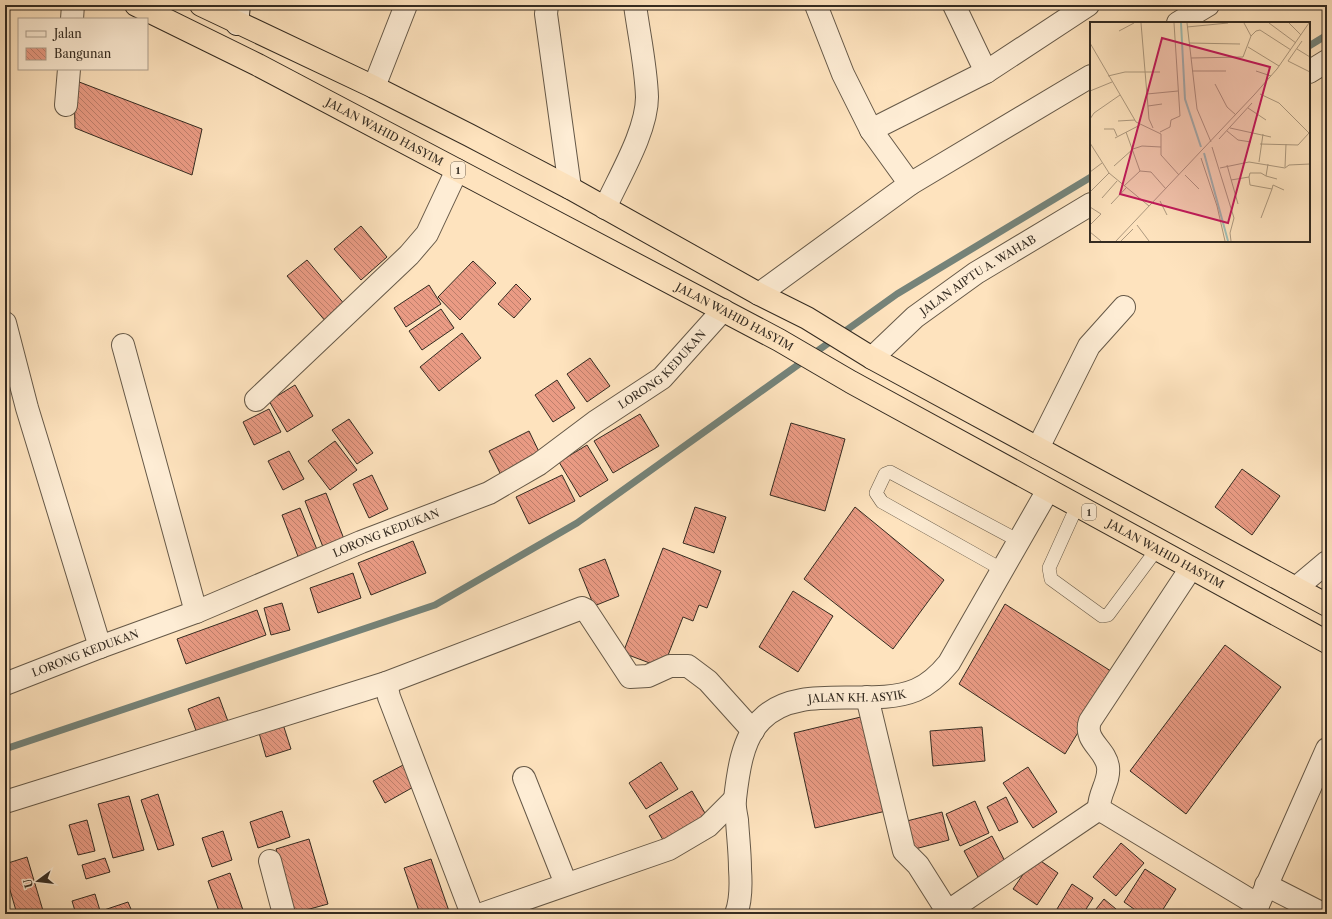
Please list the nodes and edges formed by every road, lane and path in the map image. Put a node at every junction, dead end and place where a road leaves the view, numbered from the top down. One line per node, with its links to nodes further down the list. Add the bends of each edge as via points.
1 (73, 5): 12 (street)
2 (136, 5): 22 (highway, JALAN WAHID HASYIM / 1, via 258,65)
3 (201, 5): 11 (highway)
4 (406, 5): 19 (street)
5 (547, 5): 24 (street, via 546,14)
6 (635, 5): 26 (street, via 647,98 639,137)
7 (816, 5): 21 (street, via 842,74)
8 (954, 5): 17 (street)
9 (1088, 5): 17 (street)
10 (1208, 5): 13 (street)
11 (238, 14): 19 (highway)
12 (72, 18)
13 (1180, 22)
14 (1327, 61): 16 (street)
15 (69, 70): 20 (street)
16 (1310, 71)
17 (986, 72): 21 (street)
18 (1090, 77): 23 (street)
19 (374, 87): 24 (highway)
20 (66, 105)
21 (871, 130): 23 (street)
22 (457, 170): 29 (highway, JALAN WAHID HASYIM / 1); 33 (street, via 427,234 409,255)
23 (910, 184): 27 (street)
24 (570, 188): 26 (highway)
25 (1090, 205): 32 (street, JALAN AIPTU A. WAHAB, via 976,273 915,317)
26 (605, 208): 27 (highway)
27 (759, 294): 32 (highway, via 807,318)
28 (1124, 307): 34 (street, via 1089,346)
29 (723, 310): 35 (highway, JALAN WAHID HASYIM / 1); 44 (street, LORONG KEDUKAN, via 662,378 595,422 539,464 489,493 362,542)
30 (5, 323): 46 (street, via 27,408)
31 (123, 345): 44 (street)
32 (869, 356): 34 (highway)
33 (256, 400)
34 (1038, 448): 42 (highway)
35 (1048, 490): 36 (highway, JALAN WAHID HASYIM / 1); 37 (street, JALAN KH. ASYIK)
36 (1077, 506): 38 (highway, JALAN WAHID HASYIM / 1); 38 (lane, via 1049,568 1051,579 1102,616 1108,615)
37 (1020, 541): 41 (street, JALAN KH. ASYIK); 41 (lane, via 890,472 885,474 876,493 882,502)
38 (1157, 549): 40 (highway, JALAN WAHID HASYIM / 1)
39 (1327, 562): 42 (street)
40 (1192, 568): 45 (highway, JALAN WAHID HASYIM / 1); 55 (street, via 1087,728 1108,767 1098,803)
41 (1003, 570): 49 (street, JALAN KH. ASYIK, via 950,663 942,672 917,690 899,695)
42 (1296, 588): 43 (highway)
43 (1327, 605)
44 (196, 612): 46 (street, LORONG KEDUKAN)
45 (1327, 642)
46 (100, 647): 48 (street, LORONG KEDUKAN)
47 (386, 683): 50 (street, via 584,608 630,678 648,676 670,666 688,666 708,680); 54 (street); 63 (street, via 389,697)
48 (5, 684)
49 (867, 697): 50 (street, JALAN KH. ASYIK, via 812,699 791,703 774,709); 61 (street, via 904,851 918,865)
50 (753, 731): 53 (street, JALAN KH. ASYIK, via 742,760)
51 (1327, 749): 58 (street)
52 (524, 778): 57 (street)
53 (735, 799): 57 (street, via 708,826 669,849); 60 (street, JALAN KH. ASYIK, via 741,884)
54 (5, 802)
55 (1099, 809): 59 (street); 61 (street)
56 (270, 861): 62 (street)
57 (566, 884): 64 (street)
58 (1266, 885): 59 (street); 65 (street)
59 (1256, 909)
60 (737, 913)
61 (947, 913)
62 (284, 914)
63 (472, 914)
64 (482, 914)
65 (1323, 914)

